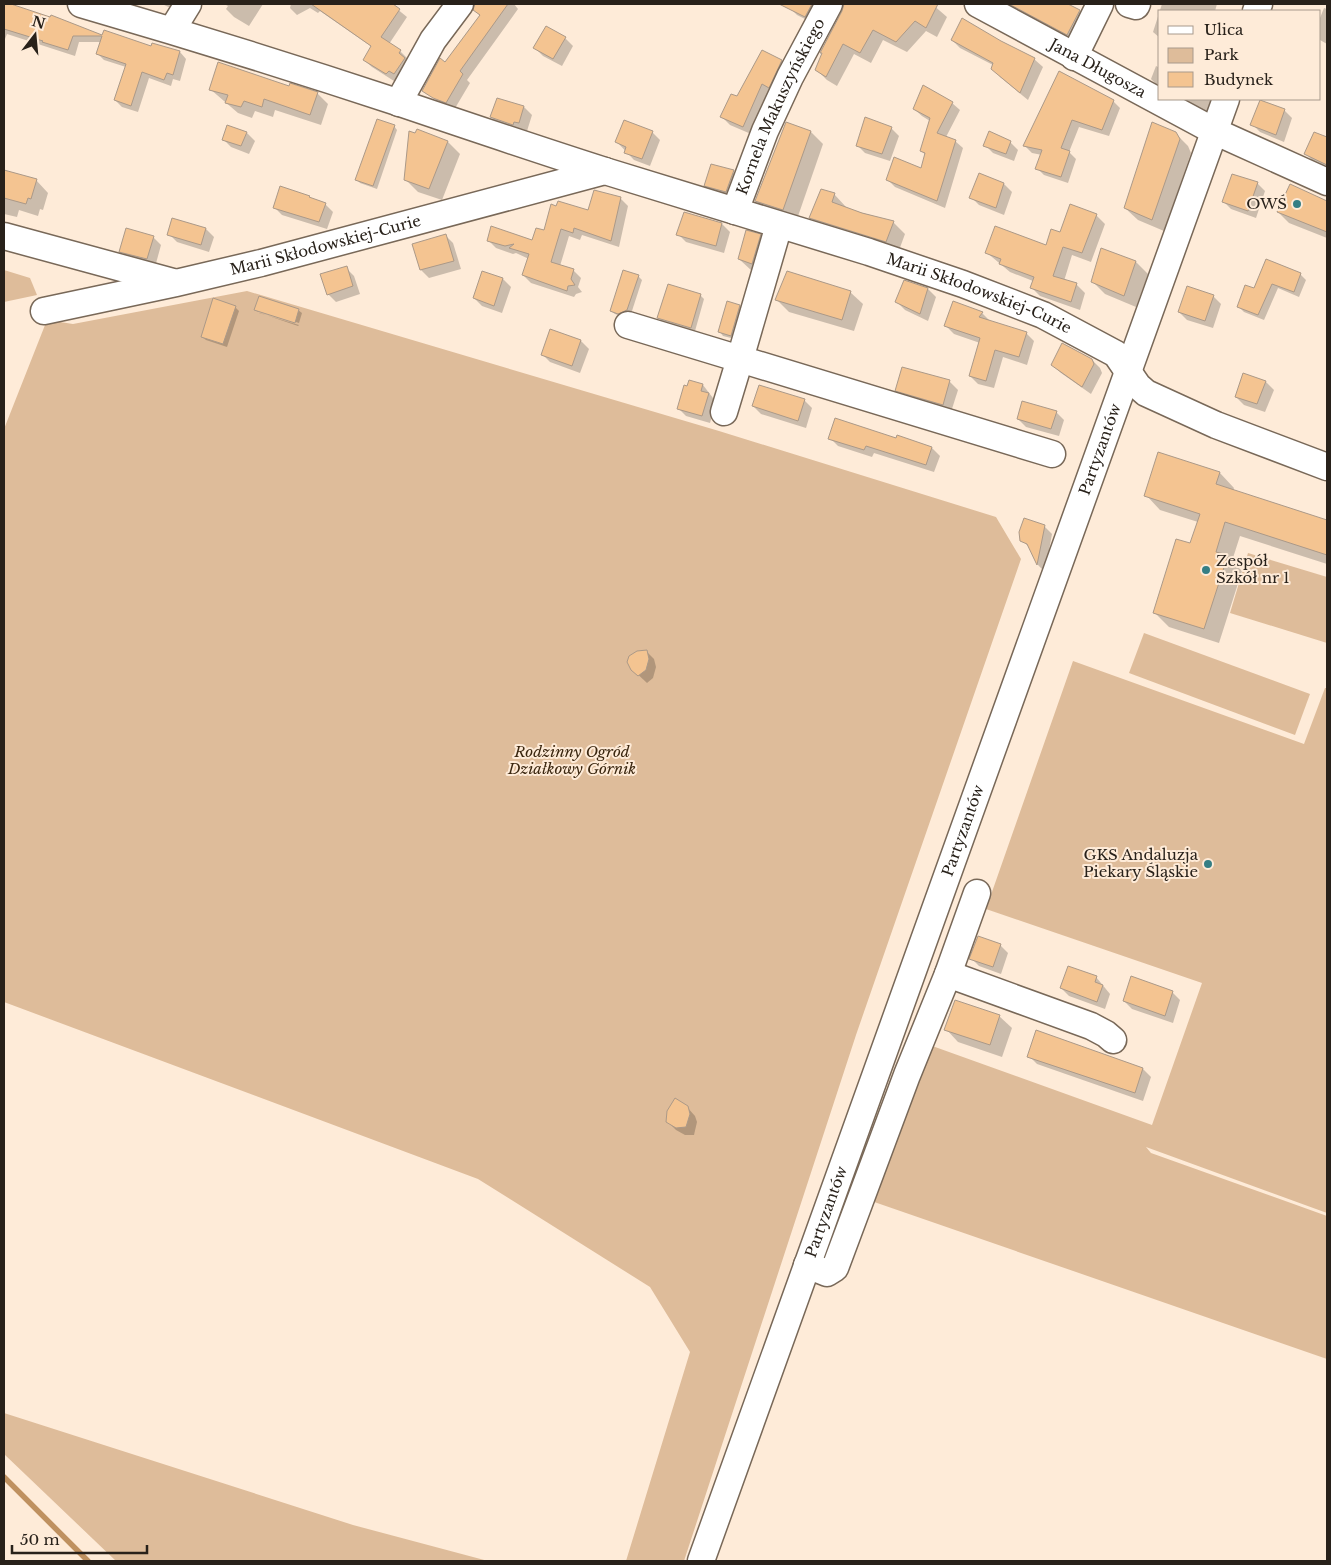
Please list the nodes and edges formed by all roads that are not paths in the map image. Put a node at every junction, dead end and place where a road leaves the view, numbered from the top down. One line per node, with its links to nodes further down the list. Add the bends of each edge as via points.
1 (81, 4): 9 (street, Marii Skłodowskiej-Curie)
2 (188, 4): 10 (street)
3 (460, 4): 13 (street, via 433,40)
4 (829, 4): 17 (street, Kornela Makuszyńskiego, via 765,131)
5 (978, 4): 11 (street, Jana Długosza)
6 (1100, 4): 11 (street)
7 (1129, 4): 8 (street)
8 (1137, 4)
9 (112, 8): 10 (street, Marii Skłodowskiej-Curie)
10 (172, 30): 13 (street, Marii Skłodowskiej-Curie)
11 (1074, 57): 14 (street, Jana Długosza)
12 (1226, 100): 14 (street, Partyzantów)
13 (399, 103): 15 (street, Marii Skłodowskiej-Curie)
14 (1214, 131): 16 (street, Jana Długosza); 24 (street, Partyzantów)
15 (605, 171): 17 (street, Marii Skłodowskiej-Curie); 20 (street, Marii Skłodowskiej-Curie)
16 (1327, 182)
17 (735, 211): 18 (street, Marii Skłodowskiej-Curie)
18 (779, 225): 23 (street); 24 (street, Marii Skłodowskiej-Curie, via 963,284 1043,315 1116,354)
19 (4, 236): 20 (street)
20 (176, 283): 21 (street, Marii Skłodowskiej-Curie)
21 (55, 309)
22 (628, 325): 23 (street)
23 (740, 360): 25 (street); 26 (street)
24 (1128, 370): 27 (street, Marii Skłodowskiej-Curie, via 1146,392 1216,425); 31 (street, Partyzantów)
25 (724, 412)
26 (1052, 454)
27 (1327, 467)
28 (977, 893): 29 (street)
29 (948, 974): 30 (street, via 1091,1026); 31 (street, via 906,1075 835,1268 827,1273)
30 (1113, 1040)
31 (807, 1265): 32 (street, Partyzantów)
32 (701, 1561)

